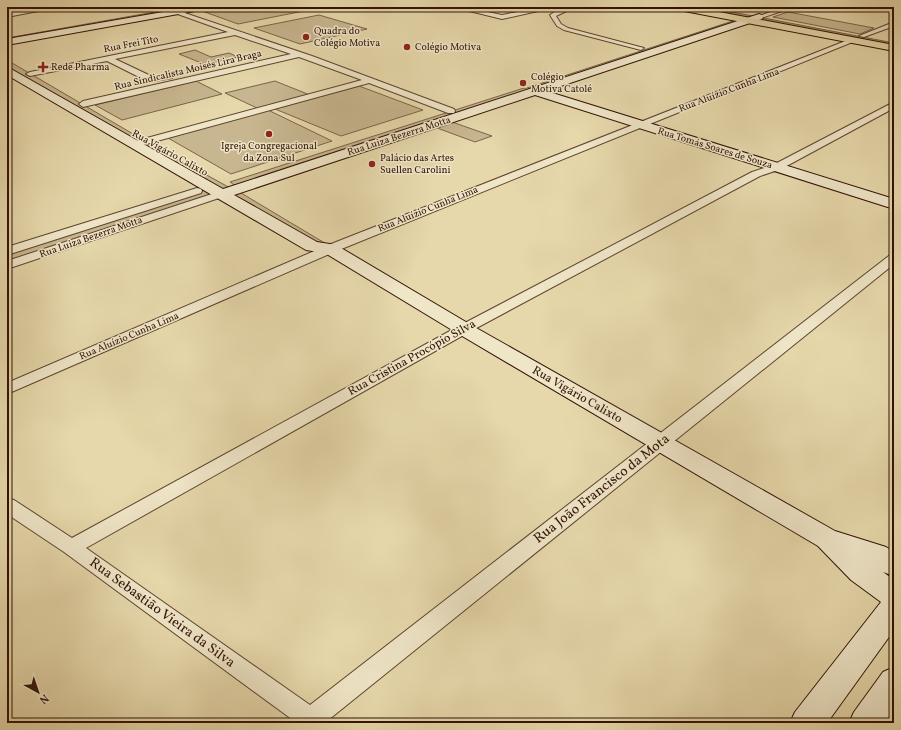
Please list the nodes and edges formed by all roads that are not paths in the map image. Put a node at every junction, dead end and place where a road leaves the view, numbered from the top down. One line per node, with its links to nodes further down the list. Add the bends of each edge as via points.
1 (56, 7): 11 (street)
2 (206, 7): 10 (street)
3 (456, 7): 4 (street, via 502,17)
4 (553, 7)
5 (572, 7): 22 (street, via 553,15 559,25)
6 (679, 7): 12 (main road)
7 (708, 7): 12 (main road)
8 (774, 7): 12 (street, Rua Luiza Bezerra Motta)
9 (791, 7): 12 (street, Rua Luiza Bezerra Motta)
10 (171, 9): 14 (street); 16 (street); 19 (street)
11 (7, 15)
12 (749, 17): 15 (main road); 17 (main road); 22 (street, Rua Luiza Bezerra Motta)
13 (894, 24): 15 (street)
14 (235, 34): 23 (street); 24 (street, Rua Frei Tito)
15 (862, 36): 20 (main road)
16 (7, 37)
17 (852, 40): 21 (main road); 39 (street, Rua Aluízio Cunha Lima)
18 (222, 41): 27 (street)
19 (7, 42)
20 (894, 42)
21 (894, 48)
22 (641, 51): 32 (street, Rua Luiza Bezerra Motta); 36 (street, Rua Luiza Bezerra Motta)
23 (298, 54): 31 (street); 34 (street, Rua Sindicalista Moisés Lira Braga)
24 (107, 58): 27 (street); 29 (street, Rua Frei Tito)
25 (244, 59): 27 (street, via 152,80)
26 (7, 61): 29 (street, Rua Vigário Calixto)
27 (116, 62): 30 (street)
28 (7, 71): 42 (street, Rua Vigário Calixto)
29 (30, 74): 34 (street, Rua Vigário Calixto)
30 (56, 75)
31 (368, 81): 36 (street); 42 (street)
32 (541, 89): 39 (street, Rua Tomás Soares de Souza); 40 (street, Rua Tomás Soares de Souza); 43 (street, Rua Luiza Bezerra Motta)
33 (894, 95): 37 (street)
34 (83, 104): 42 (street, Rua Vigário Calixto)
35 (894, 105): 38 (street, Rua Cristina Procópio Silva)
36 (451, 111): 43 (street, Rua Luiza Bezerra Motta)
37 (858, 114): 38 (street); 41 (street)
38 (872, 117): 44 (street, Rua Cristina Procópio Silva)
39 (653, 119): 40 (street, Rua Aluízio Cunha Lima); 44 (street, Rua Tomás Soares de Souza)
40 (639, 124): 44 (street, Rua Tomás Soares de Souza); 48 (street, Rua Aluízio Cunha Lima)
41 (830, 128)
42 (141, 142): 45 (street, Rua Vigário Calixto)
43 (325, 155): 45 (street, Rua Luiza Bezerra Motta)
44 (771, 165): 46 (street, Rua Tomás Soares de Souza); 47 (street, Rua Tomás Soares de Souza); 52 (street, Rua Cristina Procópio Silva)
45 (222, 188): 48 (street, Rua Vigário Calixto, via 312,246); 49 (street, Rua Luiza Bezerra Motta); 51 (street, Rua Luiza Bezerra Motta)
46 (894, 194)
47 (894, 204)
48 (330, 249): 52 (street, Rua Vigário Calixto); 53 (street, Rua Aluízio Cunha Lima)
49 (7, 251)
50 (894, 258): 54 (street, Rua João Francisco da Mota)
51 (7, 265)
52 (464, 329): 54 (street, Rua Vigário Calixto); 57 (street, Rua Cristina Procópio Silva)
53 (7, 389)
54 (660, 443): 56 (street, Rua Vigário Calixto); 62 (street, Rua João Francisco da Mota)
55 (7, 505): 57 (street, Rua Sebastião Vieira da Silva)
56 (826, 538): 58 (street, Rua Vigário Calixto, via 876,555); 59 (street, Rua Vigário Calixto, via 861,572)
57 (71, 547): 62 (street, Rua Sebastião Vieira da Silva)
58 (894, 565)
59 (894, 595)
60 (894, 607): 63 (street)
61 (894, 682): 64 (street)
62 (313, 721)
63 (807, 723)
64 (866, 723)

